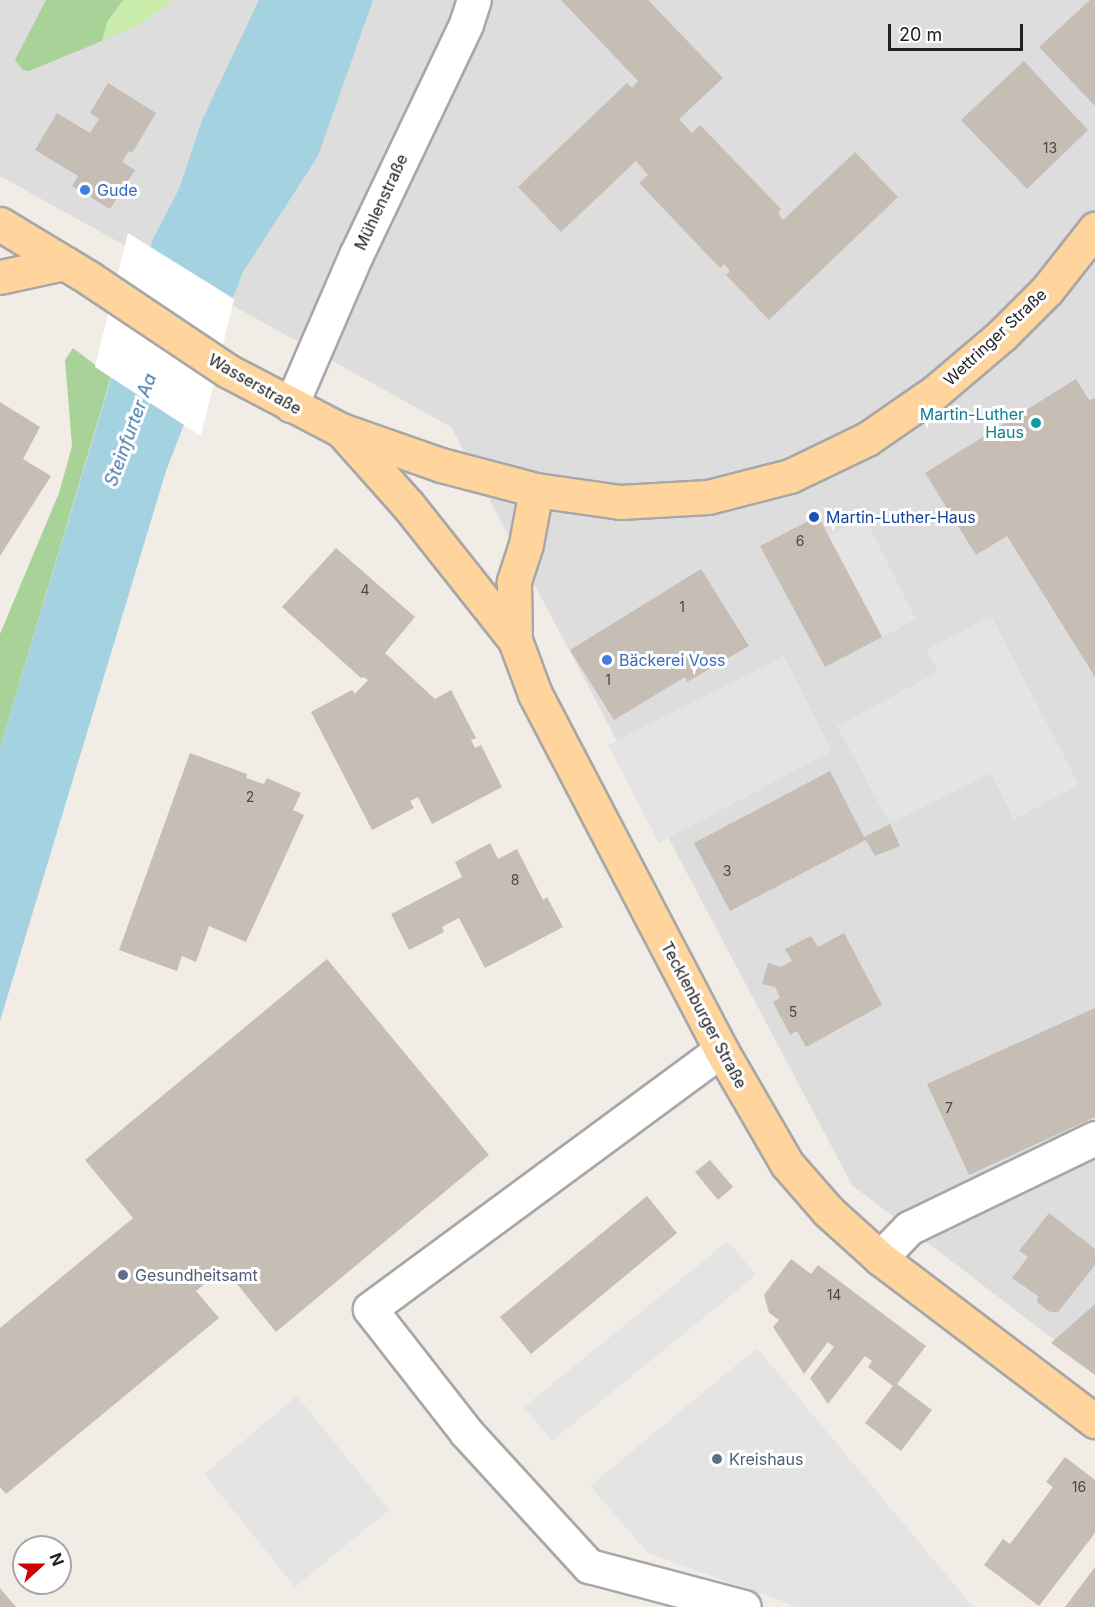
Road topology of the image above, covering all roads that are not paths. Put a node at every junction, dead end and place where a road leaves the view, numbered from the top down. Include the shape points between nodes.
1 (474, 0) edge
2 (0, 224) edge
3 (1095, 229) edge
4 (77, 271) junction
5 (0, 277) edge
6 (291, 405) junction
7 (341, 430) junction
8 (536, 490) junction
9 (515, 640) junction
10 (721, 1050) junction
11 (1095, 1138) edge
12 (880, 1258) junction
13 (1095, 1421) edge
14 (744, 1607) edge

1 - 6 street, Mühlenstraße
2 - 4 main road, Wasserstraße
3 - 8 main road, Wettringer Straße via 1047,290 935,392 867,439 790,476 708,497 620,502
4 - 5 main road
4 - 6 main road, Wasserstraße via 228,371
6 - 7 main road, Wasserstraße
7 - 8 main road, Wasserstraße via 441,465
7 - 9 main road via 408,505
8 - 9 main road, Tecklenburger Straße via 514,582
9 - 10 main road, Tecklenburger Straße via 535,694
10 - 12 main road, Tecklenburger Straße via 787,1164 828,1212
10 - 14 street via 370,1309 466,1432 590,1566
11 - 12 street via 909,1228
12 - 13 main road, Tecklenburger Straße

